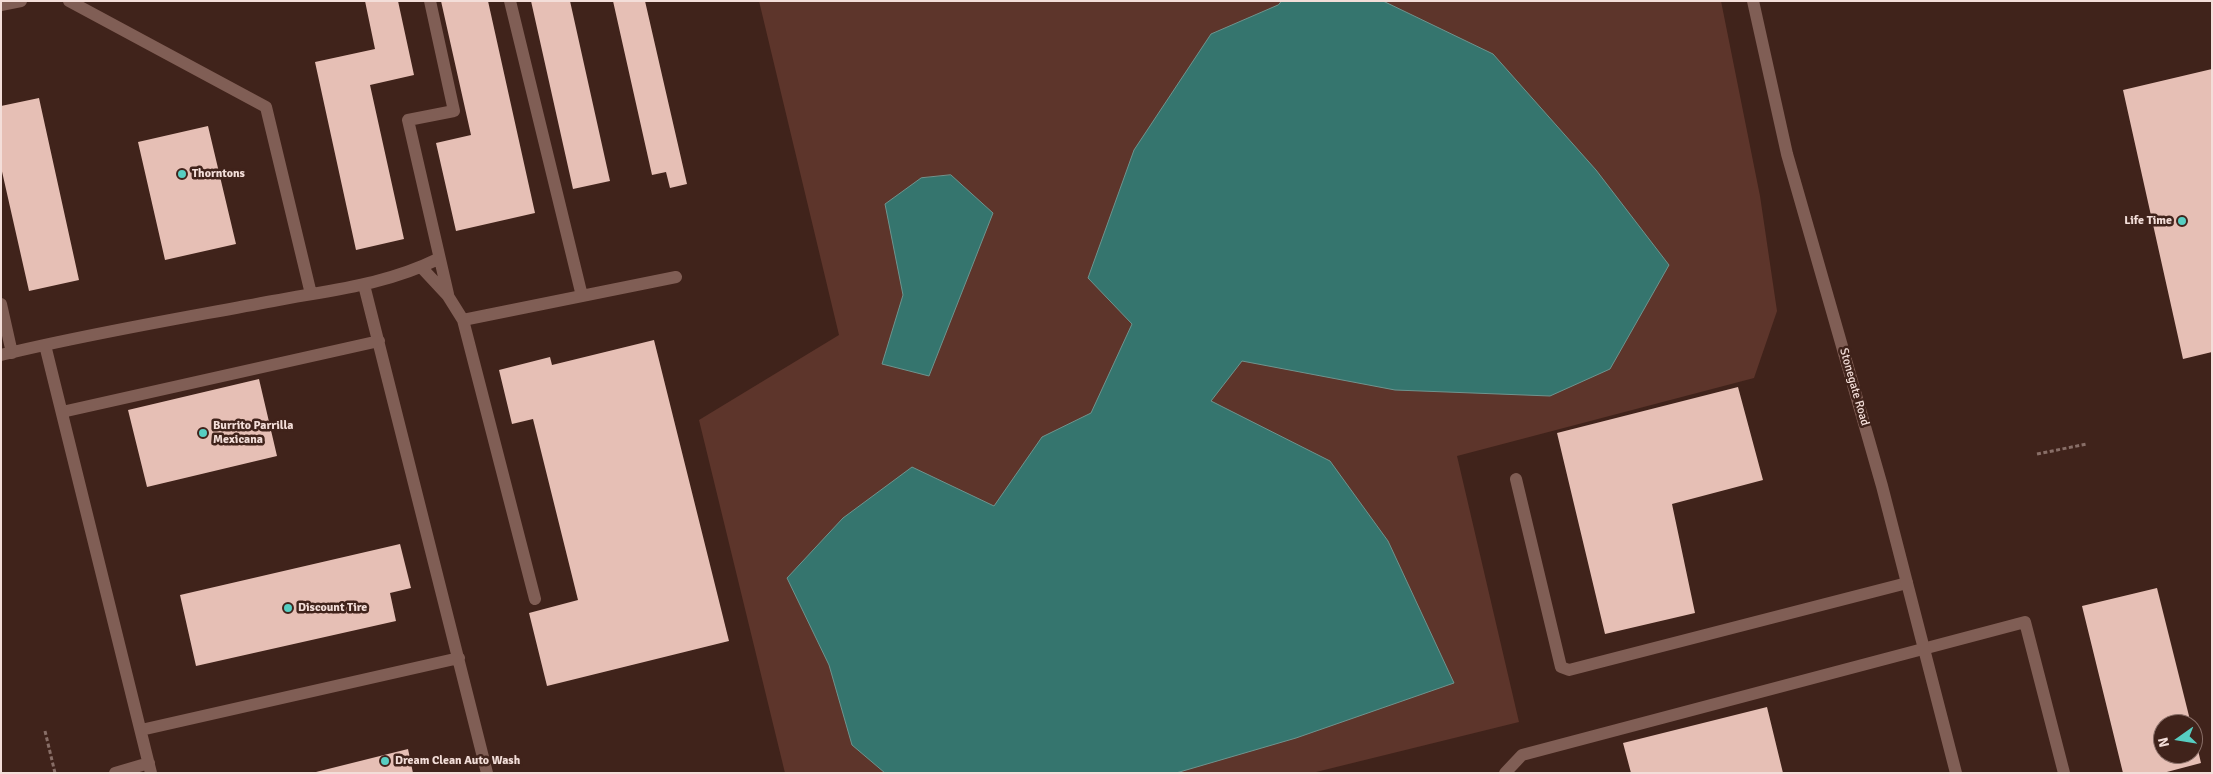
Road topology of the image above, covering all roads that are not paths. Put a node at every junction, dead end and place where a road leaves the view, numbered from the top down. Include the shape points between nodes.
1 (21, 1) edge
2 (69, 1) edge
3 (430, 1) edge
4 (510, 1) edge
5 (1753, 1) edge
6 (1, 5) edge
7 (438, 259) junction
8 (422, 267) junction
9 (676, 277) dead end
10 (364, 285) junction
11 (311, 294) junction
12 (448, 296) junction
13 (582, 296) junction
14 (1, 304) edge
15 (463, 320) junction
16 (379, 341) junction
17 (45, 345) junction
18 (7, 354) edge
19 (62, 412) junction
20 (1516, 479) dead end
21 (1907, 583) junction
22 (535, 599) dead end
23 (1923, 647) junction
24 (459, 658) junction
25 (141, 730) junction
26 (150, 768) edge
27 (489, 770) edge
28 (115, 773) edge
29 (1505, 773) edge
30 (1956, 773) edge
31 (2064, 773) edge

1 - 6 street
2 - 11 street via 266,107
3 - 7 street via 454,111 408,120
4 - 13 street
5 - 21 street, Stonegate Road via 1787,154
7 - 8 street
7 - 12 street
8 - 10 street
8 - 12 street
9 - 13 street
10 - 11 street
10 - 16 street
11 - 17 street
12 - 15 street
13 - 15 street
14 - 18 street
15 - 22 street
16 - 19 street
16 - 24 street
17 - 18 street
17 - 19 street
19 - 25 street
20 - 21 street via 1561,667 1569,670
21 - 23 street, Stonegate Road
23 - 29 street via 1522,755
23 - 30 street, Stonegate Road
23 - 31 street via 2025,622
24 - 25 street
24 - 27 street
25 - 26 street
26 - 28 street

